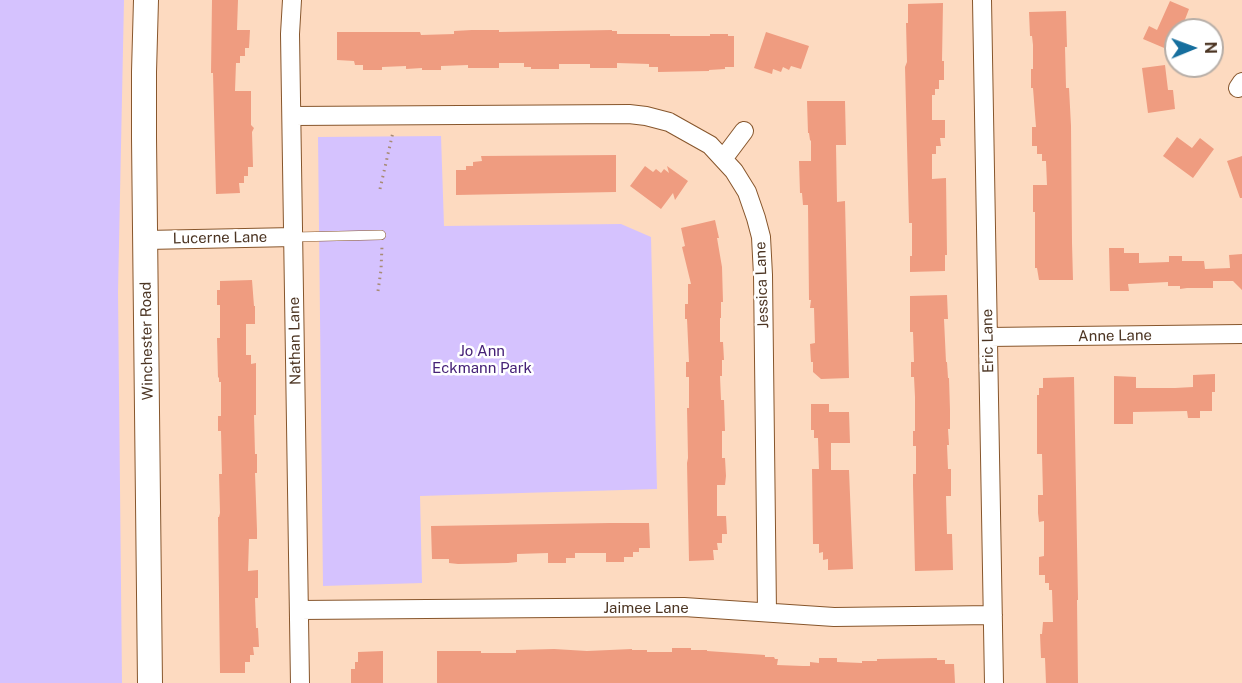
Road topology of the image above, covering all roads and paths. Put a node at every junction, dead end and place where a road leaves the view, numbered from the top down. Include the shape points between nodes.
1 (146, 0) edge
2 (292, 0) edge
3 (982, 0) edge
4 (395, 115) junction
5 (292, 116) junction
6 (744, 131) dead end
7 (723, 159) junction
8 (380, 189) dead end
9 (381, 235) joint
10 (294, 237) junction
11 (146, 240) junction
12 (378, 291) dead end
13 (1242, 334) edge
14 (988, 337) junction
15 (299, 610) junction
16 (767, 612) junction
17 (993, 615) junction
18 (150, 683) edge
19 (300, 683) edge
20 (994, 683) edge

1 - 11 main road, Winchester Road
2 - 5 street, Nathan Lane
3 - 14 street, Eric Lane
4 - 5 street, Jessica Lane
4 - 7 street, Jessica Lane via 646,116 669,122 710,145
4 - 8 path
5 - 10 street, Nathan Lane
6 - 7 street
7 - 16 street, Jessica Lane via 747,192 761,237
9 - 10 lane
9 - 12 path
10 - 11 street, Lucerne Lane
10 - 15 street, Nathan Lane
11 - 18 main road, Winchester Road
13 - 14 street, Anne Lane
14 - 17 street, Eric Lane
15 - 16 street, Jaimee Lane via 684,607
15 - 19 street, Nathan Lane
16 - 17 street, Jaimee Lane via 834,617
17 - 20 street, Eric Lane

